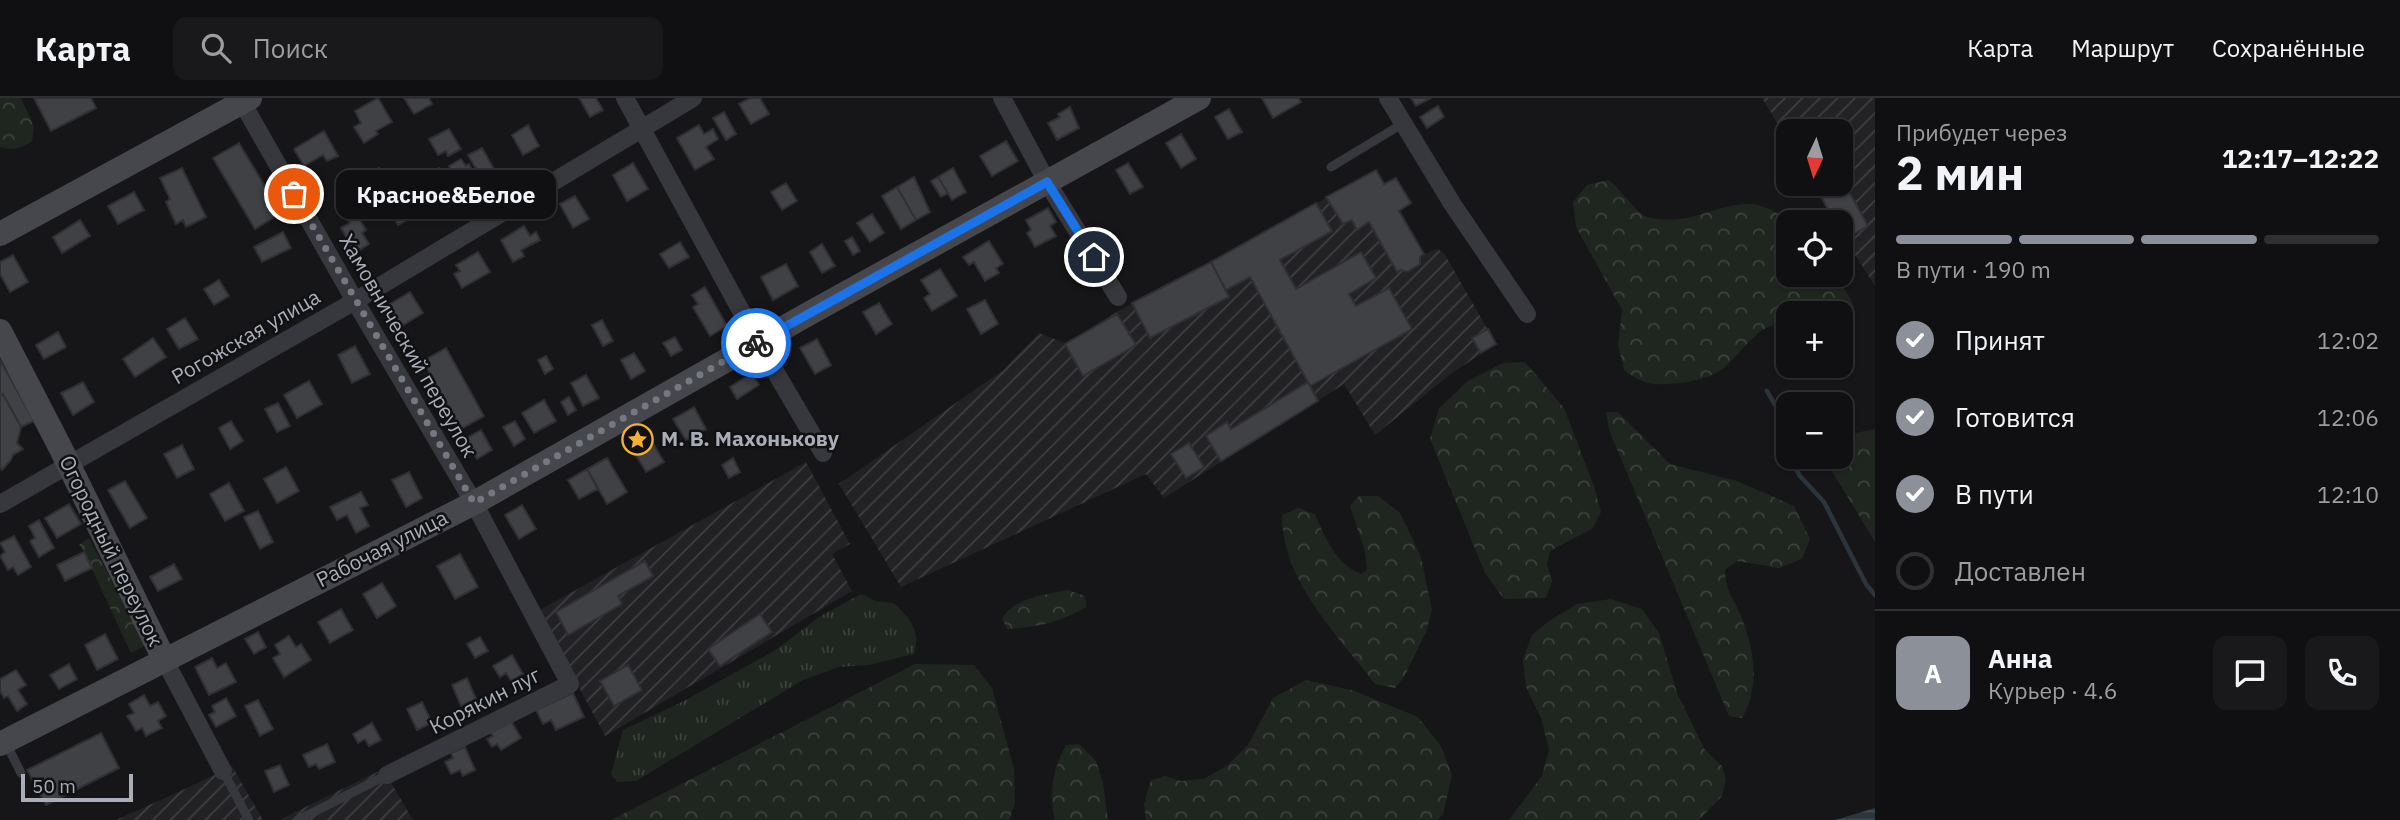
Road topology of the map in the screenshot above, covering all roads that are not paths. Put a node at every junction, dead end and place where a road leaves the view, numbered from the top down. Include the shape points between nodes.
1 (625, 98) edge
2 (693, 98) edge
3 (1002, 98) edge
4 (1199, 98) edge
5 (1388, 98) edge
6 (247, 99) edge
7 (1402, 124) junction
8 (641, 128) junction
9 (1331, 167) dead end
10 (1047, 182) junction
11 (0, 234) edge
12 (1118, 297) dead end
13 (355, 301) junction
14 (1527, 314) dead end
15 (0, 331) edge
16 (758, 342) junction
17 (822, 453) dead end
18 (69, 466) junction
19 (474, 503) junction
20 (0, 504) edge
21 (164, 659) junction
22 (2, 743) edge
23 (223, 771) joint
24 (21, 773) dead end
25 (387, 775) joint
26 (249, 820) edge
27 (298, 820) edge

1 - 8 street
2 - 8 street, Рогожская улица
3 - 10 street
4 - 10 main road, Рабочая улица
5 - 7 street
6 - 11 main road
6 - 13 street, Хамовнический переулок
7 - 9 lane
7 - 14 street
8 - 13 street, Рогожская улица
8 - 16 street
10 - 12 street
10 - 16 main road, Рабочая улица
13 - 18 street, Рогожская улица
13 - 19 street, Хамовнический переулок
15 - 18 main road, Огородный переулок
16 - 17 street
16 - 19 main road, Рабочая улица
18 - 20 street, Рогожская улица
18 - 21 main road, Огородный переулок
19 - 21 main road, Рабочая улица
19 - 25 street, Корякин луг via 570,684
21 - 22 main road, Рабочая улица
21 - 23 street, Огородный переулок
22 - 24 lane
23 - 26 lane
25 - 27 lane

